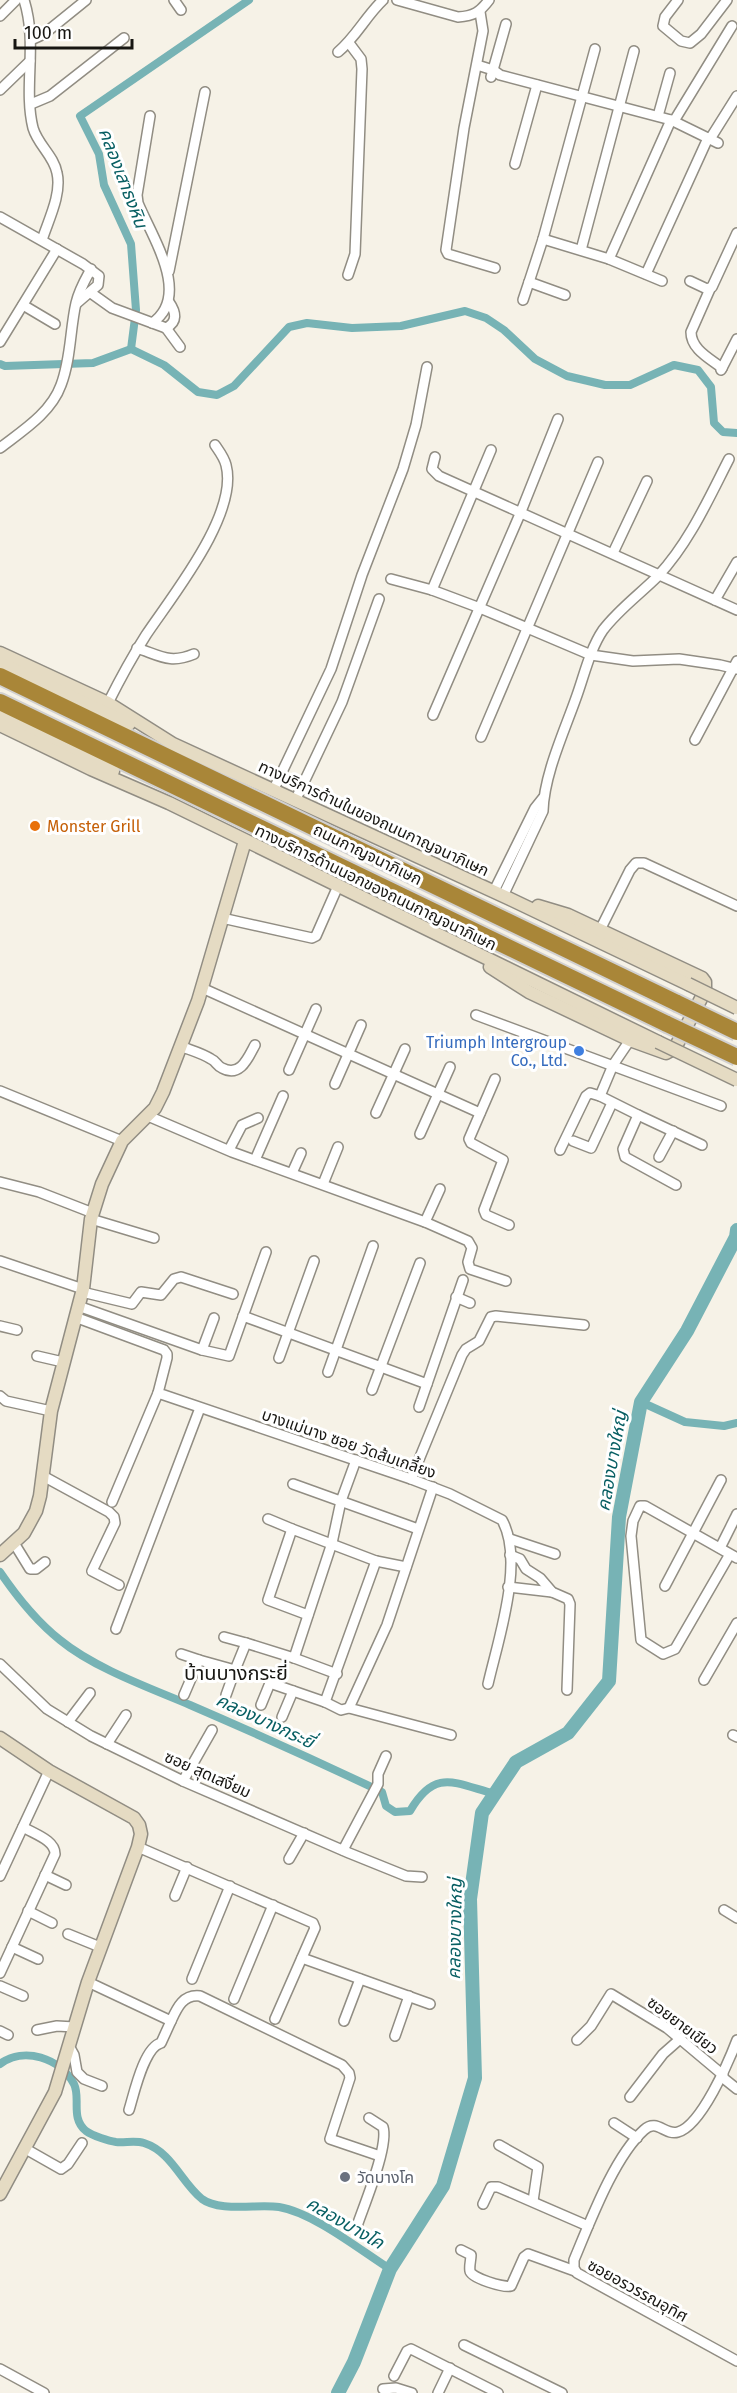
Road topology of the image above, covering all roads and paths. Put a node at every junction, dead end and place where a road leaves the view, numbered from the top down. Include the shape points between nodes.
1 (16, 0) edge
2 (24, 0) edge
3 (86, 0) edge
4 (174, 0) edge
5 (383, 0) edge
6 (397, 0) edge
7 (489, 0) edge
8 (678, 0) edge
9 (727, 0) edge
10 (181, 10) dead end
11 (480, 12) junction
12 (0, 16) edge
13 (506, 24) dead end
14 (732, 26) dead end
15 (124, 38) dead end
16 (31, 40) junction
17 (349, 43) junction
18 (595, 49) dead end
19 (634, 51) dead end
20 (338, 52) dead end
21 (30, 61) junction
22 (476, 69) junction
23 (670, 73) dead end
24 (495, 74) junction
25 (537, 85) junction
26 (0, 90) edge
27 (205, 92) dead end
28 (737, 96) edge
29 (581, 97) junction
30 (31, 104) junction
31 (620, 107) junction
32 (150, 116) dead end
33 (658, 116) junction
34 (673, 121) junction
35 (712, 140) junction
36 (515, 164) dead end
37 (0, 217) edge
38 (737, 233) edge
39 (543, 239) junction
40 (42, 240) junction
41 (57, 249) junction
42 (581, 250) junction
43 (609, 259) junction
44 (495, 268) dead end
45 (91, 269) junction
46 (169, 271) junction
47 (646, 274) junction
48 (348, 275) dead end
49 (662, 281) dead end
50 (690, 281) dead end
51 (529, 282) junction
52 (710, 289) junction
53 (91, 293) junction
54 (565, 295) dead end
55 (523, 300) dead end
56 (169, 302) junction
57 (23, 305) junction
58 (75, 305) junction
59 (147, 322) junction
60 (55, 324) dead end
61 (166, 328) junction
62 (737, 339) edge
63 (0, 342) edge
64 (180, 347) dead end
65 (428, 367) dead end
66 (558, 419) dead end
67 (215, 445) dead end
68 (0, 448) edge
69 (491, 450) dead end
70 (435, 457) dead end
71 (729, 459) dead end
72 (598, 462) dead end
73 (647, 481) dead end
74 (474, 493) junction
75 (520, 514) junction
76 (567, 533) junction
77 (613, 553) junction
78 (737, 562) edge
79 (658, 576) junction
80 (391, 579) dead end
81 (432, 590) junction
82 (379, 599) dead end
83 (715, 600) junction
84 (480, 608) junction
85 (737, 610) edge
86 (527, 629) junction
87 (137, 648) junction
88 (0, 653) edge
89 (194, 654) dead end
90 (591, 655) junction
91 (0, 663) edge
92 (735, 666) edge
93 (0, 676) edge
94 (0, 702) edge
95 (108, 703) junction
96 (0, 714) edge
97 (433, 715) dead end
98 (0, 725) edge
99 (481, 736) dead end
100 (695, 740) dead end
101 (172, 744) junction
102 (273, 791) junction
103 (295, 801) junction
104 (169, 803) junction
105 (245, 841) junction
106 (338, 886) junction
107 (503, 895) junction
108 (737, 906) edge
109 (222, 918) junction
110 (600, 930) junction
111 (465, 948) junction
112 (202, 988) junction
113 (737, 1008) edge
114 (316, 1009) dead end
115 (476, 1015) dead end
116 (361, 1025) dead end
117 (737, 1032) edge
118 (305, 1034) junction
119 (630, 1040) junction
120 (255, 1045) dead end
121 (180, 1046) junction
122 (405, 1049) dead end
123 (349, 1053) junction
124 (737, 1057) edge
125 (613, 1065) junction
126 (450, 1067) dead end
127 (289, 1070) dead end
128 (394, 1074) junction
129 (495, 1079) dead end
130 (737, 1080) edge
131 (335, 1084) dead end
132 (0, 1091) edge
133 (438, 1095) junction
134 (283, 1096) dead end
135 (600, 1096) junction
136 (612, 1103) junction
137 (721, 1106) dead end
138 (376, 1113) dead end
139 (480, 1113) junction
140 (638, 1115) junction
141 (148, 1116) junction
142 (258, 1118) dead end
143 (674, 1131) junction
144 (420, 1134) dead end
145 (122, 1141) junction
146 (573, 1141) dead end
147 (702, 1145) dead end
148 (338, 1147) dead end
149 (229, 1150) junction
150 (560, 1150) dead end
151 (301, 1153) dead end
152 (659, 1157) dead end
153 (255, 1160) junction
154 (292, 1173) junction
155 (0, 1182) edge
156 (323, 1184) junction
157 (676, 1185) dead end
158 (440, 1189) dead end
159 (92, 1216) junction
160 (425, 1222) junction
161 (509, 1225) dead end
162 (154, 1238) dead end
163 (373, 1245) dead end
164 (266, 1252) dead end
165 (0, 1261) edge
166 (314, 1261) dead end
167 (420, 1263) dead end
168 (464, 1280) dead end
169 (506, 1281) dead end
170 (83, 1291) junction
171 (233, 1294) dead end
172 (456, 1297) junction
173 (470, 1303) dead end
174 (76, 1312) junction
175 (243, 1316) junction
176 (214, 1317) dead end
177 (584, 1325) dead end
178 (0, 1326) edge
179 (16, 1330) dead end
180 (289, 1332) junction
181 (202, 1350) junction
182 (335, 1351) junction
183 (37, 1356) dead end
184 (279, 1358) dead end
185 (63, 1362) junction
186 (380, 1367) junction
187 (328, 1372) dead end
188 (427, 1384) junction
189 (372, 1390) dead end
190 (158, 1394) junction
191 (0, 1396) edge
192 (419, 1407) dead end
193 (200, 1408) junction
194 (51, 1412) junction
195 (356, 1460) junction
196 (43, 1476) junction
197 (411, 1479) junction
198 (721, 1480) dead end
199 (293, 1484) dead end
200 (433, 1487) junction
201 (341, 1501) junction
202 (112, 1502) dead end
203 (737, 1514) edge
204 (268, 1519) dead end
205 (418, 1529) junction
206 (292, 1530) junction
207 (693, 1533) junction
208 (510, 1539) junction
209 (14, 1543) junction
210 (332, 1543) junction
211 (720, 1548) junction
212 (0, 1554) edge
213 (555, 1554) dead end
214 (510, 1555) junction
215 (733, 1556) edge
216 (376, 1561) junction
217 (45, 1562) dead end
218 (406, 1567) junction
219 (119, 1586) dead end
220 (665, 1586) dead end
221 (508, 1587) junction
222 (552, 1592) junction
223 (309, 1615) junction
224 (737, 1623) edge
225 (116, 1629) dead end
226 (224, 1637) dead end
227 (246, 1643) junction
228 (181, 1654) dead end
229 (294, 1658) junction
230 (199, 1660) junction
231 (0, 1664) edge
232 (235, 1670) junction
233 (337, 1674) junction
234 (704, 1680) dead end
235 (488, 1684) dead end
236 (567, 1690) dead end
237 (293, 1691) junction
238 (90, 1693) dead end
239 (184, 1695) dead end
240 (226, 1695) dead end
241 (326, 1702) junction
242 (261, 1705) dead end
243 (349, 1708) junction
244 (126, 1715) dead end
245 (282, 1717) dead end
246 (68, 1722) junction
247 (212, 1730) dead end
248 (451, 1735) dead end
249 (0, 1738) edge
250 (107, 1744) junction
251 (386, 1756) dead end
252 (49, 1771) junction
253 (183, 1780) junction
254 (23, 1827) junction
255 (303, 1833) junction
256 (138, 1847) junction
257 (343, 1850) junction
258 (289, 1859) dead end
259 (187, 1867) junction
260 (45, 1875) junction
261 (0, 1876) edge
262 (422, 1877) dead end
263 (66, 1885) dead end
264 (230, 1886) junction
265 (175, 1896) dead end
266 (273, 1905) junction
267 (724, 1910) dead end
268 (28, 1911) junction
269 (737, 1918) edge
270 (52, 1923) dead end
271 (68, 1934) dead end
272 (12, 1947) junction
273 (100, 1947) junction
274 (38, 1959) dead end
275 (302, 1959) junction
276 (0, 1973) edge
277 (192, 1979) dead end
278 (360, 1979) junction
279 (88, 1982) junction
280 (0, 1986) edge
281 (23, 1996) dead end
282 (409, 1996) junction
283 (234, 1999) dead end
284 (430, 2004) dead end
285 (275, 2019) dead end
286 (171, 2021) junction
287 (344, 2021) dead end
288 (74, 2027) junction
289 (37, 2030) dead end
290 (395, 2036) dead end
291 (680, 2039) junction
292 (577, 2040) dead end
293 (737, 2040) edge
294 (68, 2050) junction
295 (723, 2076) junction
296 (102, 2086) dead end
297 (737, 2089) edge
298 (630, 2097) dead end
299 (129, 2110) dead end
300 (369, 2118) dead end
301 (614, 2123) dead end
302 (637, 2138) junction
303 (82, 2143) dead end
304 (499, 2145) dead end
305 (24, 2148) junction
306 (380, 2156) junction
307 (0, 2194) edge
308 (533, 2201) junction
309 (483, 2204) dead end
310 (357, 2226) dead end
311 (588, 2226) junction
312 (461, 2250) dead end
313 (575, 2271) junction
314 (464, 2345) dead end
315 (737, 2361) edge
316 (450, 2368) junction
317 (0, 2369) edge
318 (394, 2376) dead end
319 (383, 2389) dead end
320 (493, 2392) edge
321 (44, 2393) edge
322 (412, 2393) edge
323 (438, 2393) edge
324 (562, 2393) edge

1 - 12 street
2 - 16 street
3 - 16 street
4 - 10 street
5 - 17 street
6 - 11 street via 452,16
7 - 11 street
8 - 9 street via 663,26 681,41 690,43
11 - 22 street via 483,31
13 - 24 street
14 - 34 street
15 - 30 street via 50,96
16 - 21 street
17 - 20 street
17 - 48 street via 361,59 362,69 355,254
18 - 29 street
19 - 31 street
21 - 26 street
21 - 30 street
22 - 24 street
22 - 44 street via 446,250 448,254
23 - 33 street
24 - 25 street
25 - 29 street
25 - 36 street
27 - 46 street
28 - 35 street
29 - 31 street
29 - 39 street
30 - 40 street via 36,136 57,173 54,204
31 - 33 street
31 - 42 street
32 - 46 street via 136,195
33 - 34 street
34 - 35 street
34 - 43 street
35 - 47 street
37 - 40 street
38 - 52 street
39 - 42 street
39 - 51 street
40 - 41 street
41 - 45 street
41 - 57 street
42 - 43 street
43 - 47 street
45 - 53 street via 100,281
45 - 58 street
46 - 56 street
47 - 49 street
50 - 52 street
51 - 54 street
51 - 55 street
52 - 62 street via 691,339 721,369
53 - 58 street
53 - 59 street via 112,308
56 - 59 street via 165,312
56 - 61 street via 175,315
57 - 60 street
57 - 63 street
58 - 68 street via 61,386 31,425
59 - 61 street
61 - 64 street
65 - 102 street via 403,469 362,574 331,669
66 - 75 street
67 - 87 street via 227,472 219,514 195,563
69 - 74 street
70 - 74 street via 434,473
71 - 79 street via 701,512
72 - 76 street
73 - 77 street
74 - 75 street
74 - 81 street
75 - 76 street
75 - 84 street
76 - 77 street
76 - 86 street
77 - 79 street
78 - 83 street
79 - 83 street
79 - 90 street via 618,613 602,632
80 - 81 street
81 - 84 street
82 - 103 street via 347,689
83 - 85 street
84 - 86 street
84 - 97 street
86 - 90 street
86 - 99 street
87 - 89 street via 171,660
87 - 95 street
88 - 95 main road, ทางบริการด้านในของถนนกาญจนาภิเษก
90 - 92 street
90 - 107 street via 543,798 535,808
91 - 101 main road
92 - 100 street
93 - 117 highway, ถนนกาญจนาภิเษก, bridge
94 - 124 highway, ถนนกาญจนาภิเษก, bridge
95 - 101 main road, ทางบริการด้านในของถนนกาญจนาภิเษก
96 - 104 main road via 83,754
98 - 104 main road, ทางบริการด้านนอกของถนนกาญจนาภิเษก
101 - 102 main road, ทางบริการด้านในของถนนกาญจนาภิเษก
102 - 103 main road, ทางบริการด้านในของถนนกาญจนาภิเษก
103 - 107 main road, ทางบริการด้านในของถนนกาญจนาภิเษก
104 - 105 main road, ทางบริการด้านนอกของถนนกาญจนาภิเษก
105 - 106 main road, ทางบริการด้านนอกของถนนกาญจนาภิเษก
105 - 109 main road
106 - 109 street via 312,939
106 - 111 main road, ทางบริการด้านนอกของถนนกาญจนาภิเษก
107 - 110 main road via 558,911
107 - 113 main road, ทางบริการด้านในของถนนกาญจนาภิเษก, bridge
108 - 110 street via 644,863 636,863
109 - 112 main road
110 - 119 main road via 705,982 705,992 675,1048 662,1052
111 - 119 main road via 529,992
111 - 130 main road, ทางบริการด้านนอกของถนนกาญจนาภิเษก, bridge
112 - 118 street
112 - 121 main road
114 - 118 street
115 - 125 street
116 - 123 street
118 - 123 street
118 - 127 street
119 - 125 street
120 - 121 street via 244,1065 230,1071
121 - 141 main road via 161,1097
122 - 128 street
123 - 128 street
123 - 131 street
125 - 135 street
125 - 137 street
126 - 133 street
128 - 133 street
128 - 138 street
129 - 139 street
132 - 145 street
133 - 139 street
133 - 144 street
134 - 153 street
135 - 136 street
135 - 150 street via 586,1096
136 - 140 street
136 - 146 street via 591,1148
139 - 161 street via 468,1139 504,1163 484,1213
140 - 143 street
140 - 157 street via 622,1153
141 - 145 main road
141 - 149 street
142 - 149 street via 242,1125
143 - 147 street
143 - 152 street
145 - 159 main road via 108,1167
148 - 156 street
149 - 153 street
151 - 154 street
153 - 154 street
154 - 156 street
155 - 159 street via 39,1192
156 - 160 street
158 - 160 street
159 - 162 street
159 - 170 main road
160 - 169 street via 472,1244 470,1269
163 - 182 street
164 - 175 street
165 - 170 street
166 - 180 street
167 - 186 street
168 - 172 street
170 - 171 street via 132,1304 141,1293 161,1295 174,1279 181,1277
170 - 174 main road
172 - 173 street
172 - 188 street
174 - 181 street
174 - 185 main road
174 - 190 street via 164,1350 167,1358
175 - 180 street
175 - 181 street via 229,1356
176 - 181 street
177 - 197 street via 496,1316 488,1321 479,1341 462,1355
178 - 179 street
180 - 182 street
180 - 184 street
182 - 186 street
182 - 187 street
183 - 185 street
185 - 194 main road
186 - 188 street
186 - 189 street
188 - 192 street
190 - 193 street, บางแม่นาง ซอย วัดส้มเกลี้ยง
190 - 202 street
191 - 194 street
193 - 195 street, บางแม่นาง ซอย วัดส้มเกลี้ยง
193 - 225 street
194 - 196 main road
195 - 197 street, บางแม่นาง ซอย วัดส้มเกลี้ยง
195 - 201 street
196 - 209 main road via 30,1525
196 - 219 street via 114,1517 115,1523 92,1571
197 - 200 street, บางแม่นาง ซอย วัดส้มเกลี้ยง
198 - 207 street
199 - 201 street
200 - 205 street
200 - 208 street, บางแม่นาง ซอย วัดส้มเกลี้ยง via 497,1516
201 - 205 street
201 - 210 street
203 - 211 street
204 - 206 street
205 - 218 street
206 - 210 street
206 - 223 street via 268,1600
207 - 211 street
207 - 215 street via 645,1506 636,1510 631,1536 641,1640 648,1646 663,1654 675,1649
207 - 220 street
208 - 213 street
208 - 214 street
209 - 212 main road
209 - 217 street via 30,1569
210 - 216 street
210 - 223 street
211 - 215 street
214 - 221 street
214 - 222 street via 520,1559
216 - 218 street
216 - 233 street
218 - 243 street via 387,1625
221 - 222 street
221 - 235 street
222 - 236 street via 570,1604
223 - 229 street
224 - 234 street
226 - 227 street
227 - 229 street
227 - 232 street
228 - 230 street
229 - 233 street
230 - 232 street
230 - 239 street
231 - 246 street, ซอย สุดเสงี่ยม via 47,1709
232 - 240 street
233 - 241 street
237 - 241 street
237 - 242 street via 270,1683
237 - 245 street
238 - 246 street
241 - 243 street via 341,1710
243 - 248 street
244 - 250 street
246 - 250 street, ซอย สุดเสงี่ยม
247 - 253 street
249 - 252 main road
250 - 253 street, ซอย สุดเสงี่ยม
251 - 257 street via 378,1784
252 - 254 street
252 - 256 main road via 134,1818 141,1834
253 - 255 street, ซอย สุดเสงี่ยม
254 - 260 street via 54,1846 55,1854
254 - 261 street
255 - 257 street, ซอย สุดเสงี่ยม
255 - 258 street
256 - 259 street
256 - 273 main road
257 - 262 street, ซอย สุดเสงี่ยม via 406,1876
259 - 264 street
259 - 265 street
260 - 263 street
260 - 268 street
264 - 266 street
264 - 277 street
266 - 275 street via 314,1923
266 - 283 street
267 - 269 street
268 - 270 street
268 - 272 street
271 - 273 street
272 - 274 street
272 - 276 street
273 - 279 main road
275 - 278 street
275 - 285 street
278 - 282 street
278 - 287 street
279 - 286 street
279 - 288 main road
280 - 281 street
282 - 284 street
282 - 290 street
286 - 299 street via 161,2043 154,2046 145,2060
286 - 306 street via 183,2001 200,1996 342,2066 350,2078 330,2139
288 - 289 street
288 - 294 main road
291 - 292 street, ซอยยายเขียว via 611,1994
291 - 295 street, ซอยยายเขียว
291 - 298 street via 663,2054
293 - 295 street
294 - 296 street via 74,2055 77,2072
294 - 305 main road via 55,2092
295 - 297 street, ซอยยายเขียว
295 - 302 street via 682,2130 673,2133 651,2125
300 - 306 street via 385,2130
301 - 302 street
302 - 311 street, ซอยอรวรรณอุทิศ
303 - 305 street via 69,2164 61,2169
304 - 308 street via 538,2167
305 - 307 main road
306 - 310 street
308 - 309 street via 493,2187
308 - 311 street
311 - 313 street, ซอยอรวรรณอุทิศ via 574,2260
312 - 313 street via 471,2255 473,2276 508,2288 528,2254
313 - 315 street, ซอยอรวรรณอุทิศ
314 - 324 street
316 - 318 street via 411,2349
316 - 320 street
316 - 323 street
317 - 321 street
319 - 322 street

